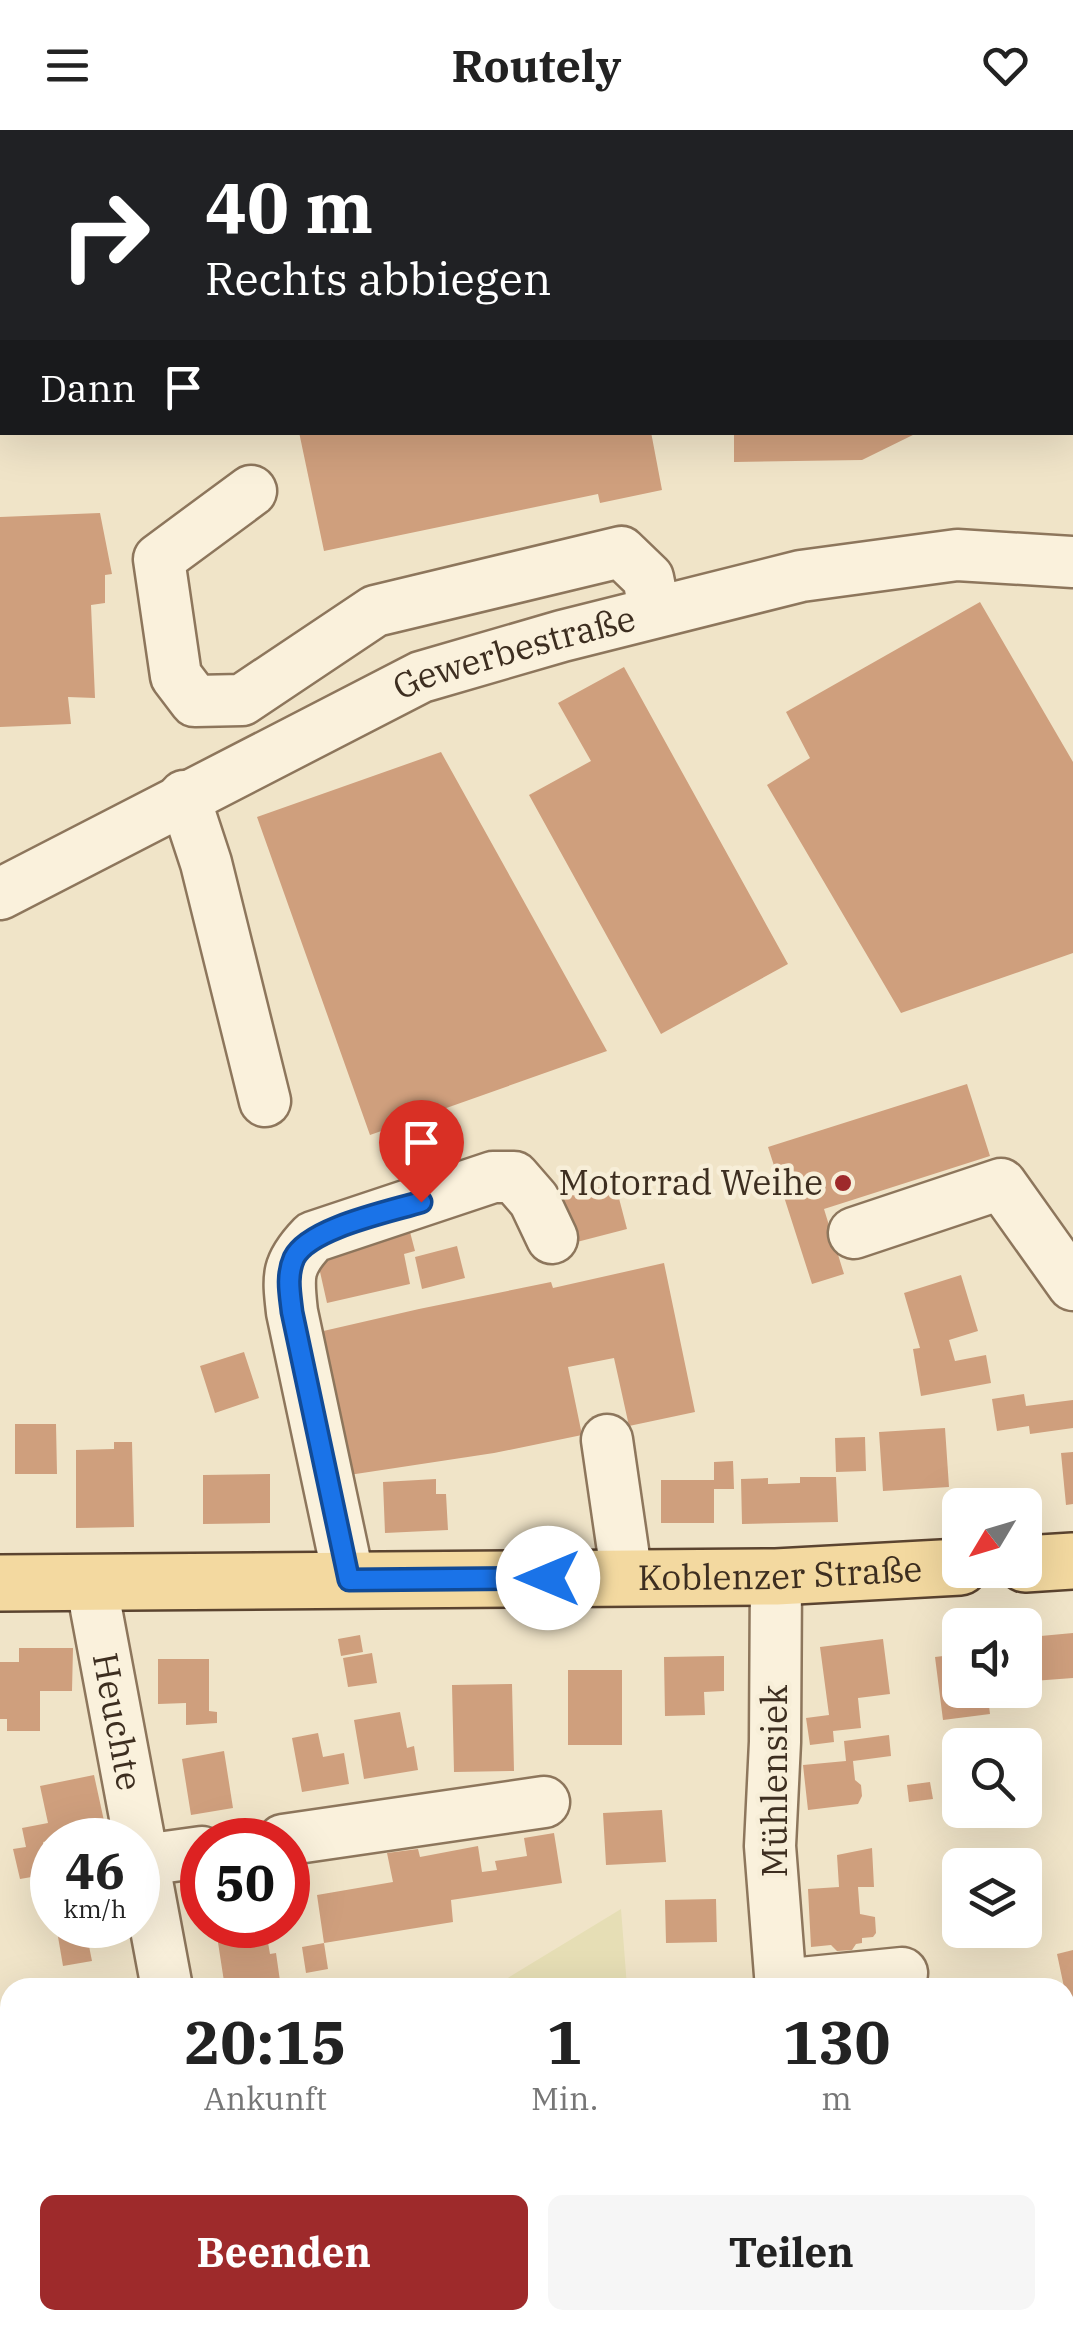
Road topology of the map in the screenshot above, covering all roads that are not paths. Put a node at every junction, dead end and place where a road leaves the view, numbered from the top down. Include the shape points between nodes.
1 (251, 490) dead end
2 (1073, 562) edge
3 (656, 612) junction
4 (184, 796) junction
5 (0, 894) edge
6 (266, 1102) dead end
7 (854, 1233) dead end
8 (552, 1238) dead end
9 (1073, 1285) edge
10 (607, 1440) dead end
11 (1073, 1561) edge
12 (1042, 1563) edge
13 (942, 1568) edge
14 (776, 1577) junction
15 (627, 1578) junction
16 (349, 1580) junction
17 (91, 1582) junction
18 (0, 1583) edge
19 (544, 1802) dead end
20 (136, 1818) edge
21 (310, 1836) edge
22 (160, 1948) edge
23 (902, 1973) dead end
24 (165, 1978) edge
25 (780, 1978) edge
26 (855, 1978) edge

1 - 3 street via 160,559 176,676 195,700 242,700 374,611 621,552 648,578
2 - 3 street, Gewerbestraße via 957,556 801,576
3 - 4 street, Gewerbestraße via 422,676
4 - 5 street, Gewerbestraße
4 - 6 street
7 - 9 street via 1001,1184
8 - 16 street via 534,1200 514,1178 492,1178 313,1237 295,1256 288,1278 292,1312
10 - 15 street
11 - 12 main road
13 - 14 main road, Koblenzer Straße
14 - 15 main road, Koblenzer Straße
14 - 25 street, Mühlensiek via 770,1846
15 - 16 main road, Koblenzer Straße
16 - 17 main road, Koblenzer Straße
17 - 18 main road, Koblenzer Straße
17 - 20 street, Heuchte
19 - 21 street
22 - 24 street, Heuchte
23 - 26 street, Mühlensiek

